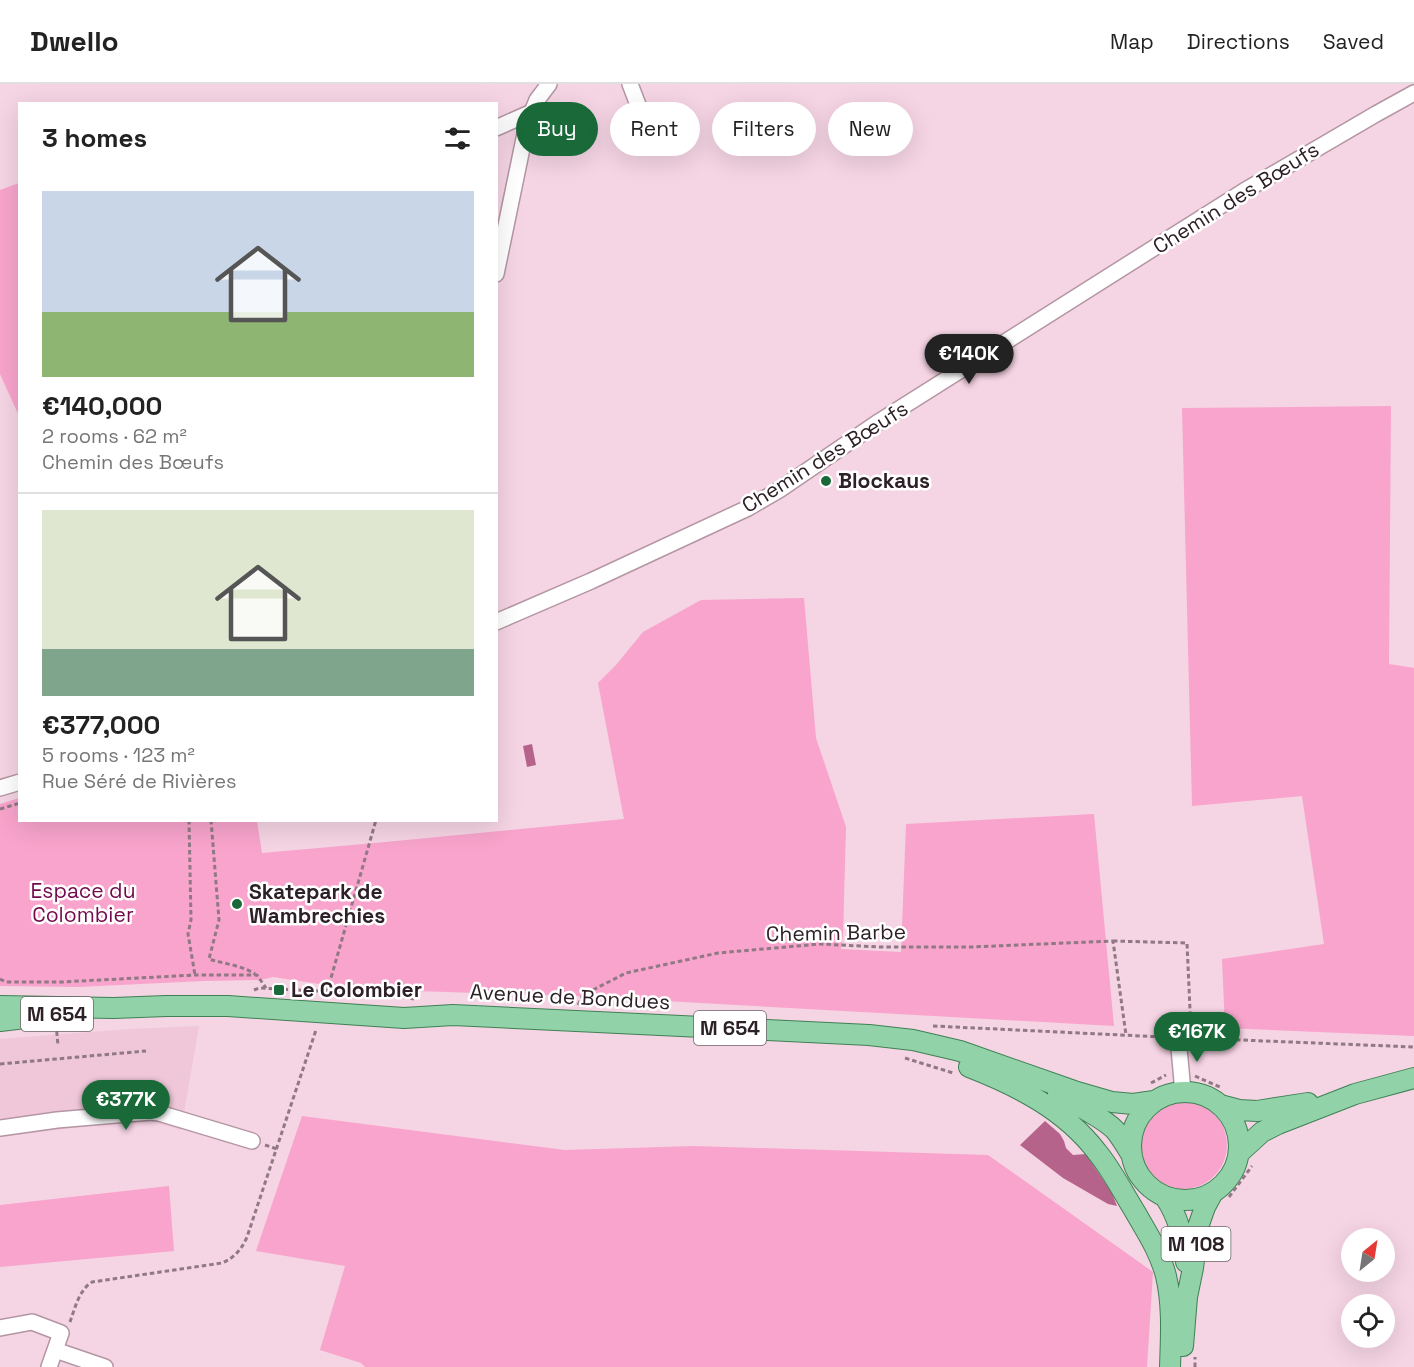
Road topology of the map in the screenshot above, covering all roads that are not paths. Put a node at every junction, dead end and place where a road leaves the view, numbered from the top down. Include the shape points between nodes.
1 (549, 84) edge
2 (630, 84) edge
3 (1414, 93) edge
4 (536, 102) edge
5 (637, 102) edge
6 (516, 119) edge
7 (498, 127) edge
8 (520, 156) edge
9 (498, 264) edge
10 (498, 621) edge
11 (18, 784) edge
12 (0, 788) edge
13 (0, 1006) edge
14 (228, 1006) junction
15 (114, 1008) junction
16 (453, 1015) junction
17 (0, 1021) edge
18 (885, 1036) junction
19 (1185, 1038) road end
20 (1003, 1066) junction
21 (1414, 1078) edge
22 (1183, 1092) junction
23 (1355, 1094) junction
24 (1154, 1101) junction
25 (1220, 1105) junction
26 (0, 1128) edge
27 (252, 1141) dead end
28 (1131, 1154) junction
29 (1239, 1154) junction
30 (1212, 1194) junction
31 (1165, 1197) junction
32 (1187, 1298) junction
33 (0, 1328) edge
34 (55, 1350) junction
35 (49, 1367) edge
36 (105, 1367) edge
37 (1170, 1367) edge
38 (1181, 1367) edge

1 - 4 street
2 - 5 street
3 - 10 street, Chemin des Bœufs via 1244,191 764,499
6 - 7 street
8 - 9 street
11 - 12 street
13 - 15 main road, Avenue de Bondues / M 654
14 - 15 main road, Avenue de Bondues / M 654
14 - 16 main road, Avenue de Bondues / M 654 via 404,1018
14 - 16 main road, Avenue de Bondues / M 654 via 307,995
15 - 17 main road, Avenue de Bondues / M 654
16 - 18 main road, Avenue de Bondues / M 654
18 - 20 main road, Avenue de Bondues / M 654 via 930,1043
18 - 37 main road via 1023,1091 1061,1116 1096,1150 1163,1265 1171,1311
19 - 22 street
20 - 24 main road, Avenue de Bondues / M 654 via 1112,1102
20 - 28 main road, Avenue de Bondues / M 654 via 1103,1121 1115,1130
21 - 23 main road
22 - 24 main road
22 - 25 main road via 1207,1096
23 - 25 main road via 1257,1111
23 - 29 main road via 1262,1132
24 - 28 main road via 1136,1121
25 - 29 main road via 1236,1127
26 - 27 street via 151,1112
28 - 31 main road via 1145,1184
29 - 30 main road via 1230,1177
30 - 31 main road via 1189,1201
30 - 32 main road, M 108 via 1198,1227
31 - 32 main road, M 108 via 1183,1238
32 - 38 main road, M 108
33 - 34 street via 32,1322 61,1333
34 - 35 street
34 - 36 street

